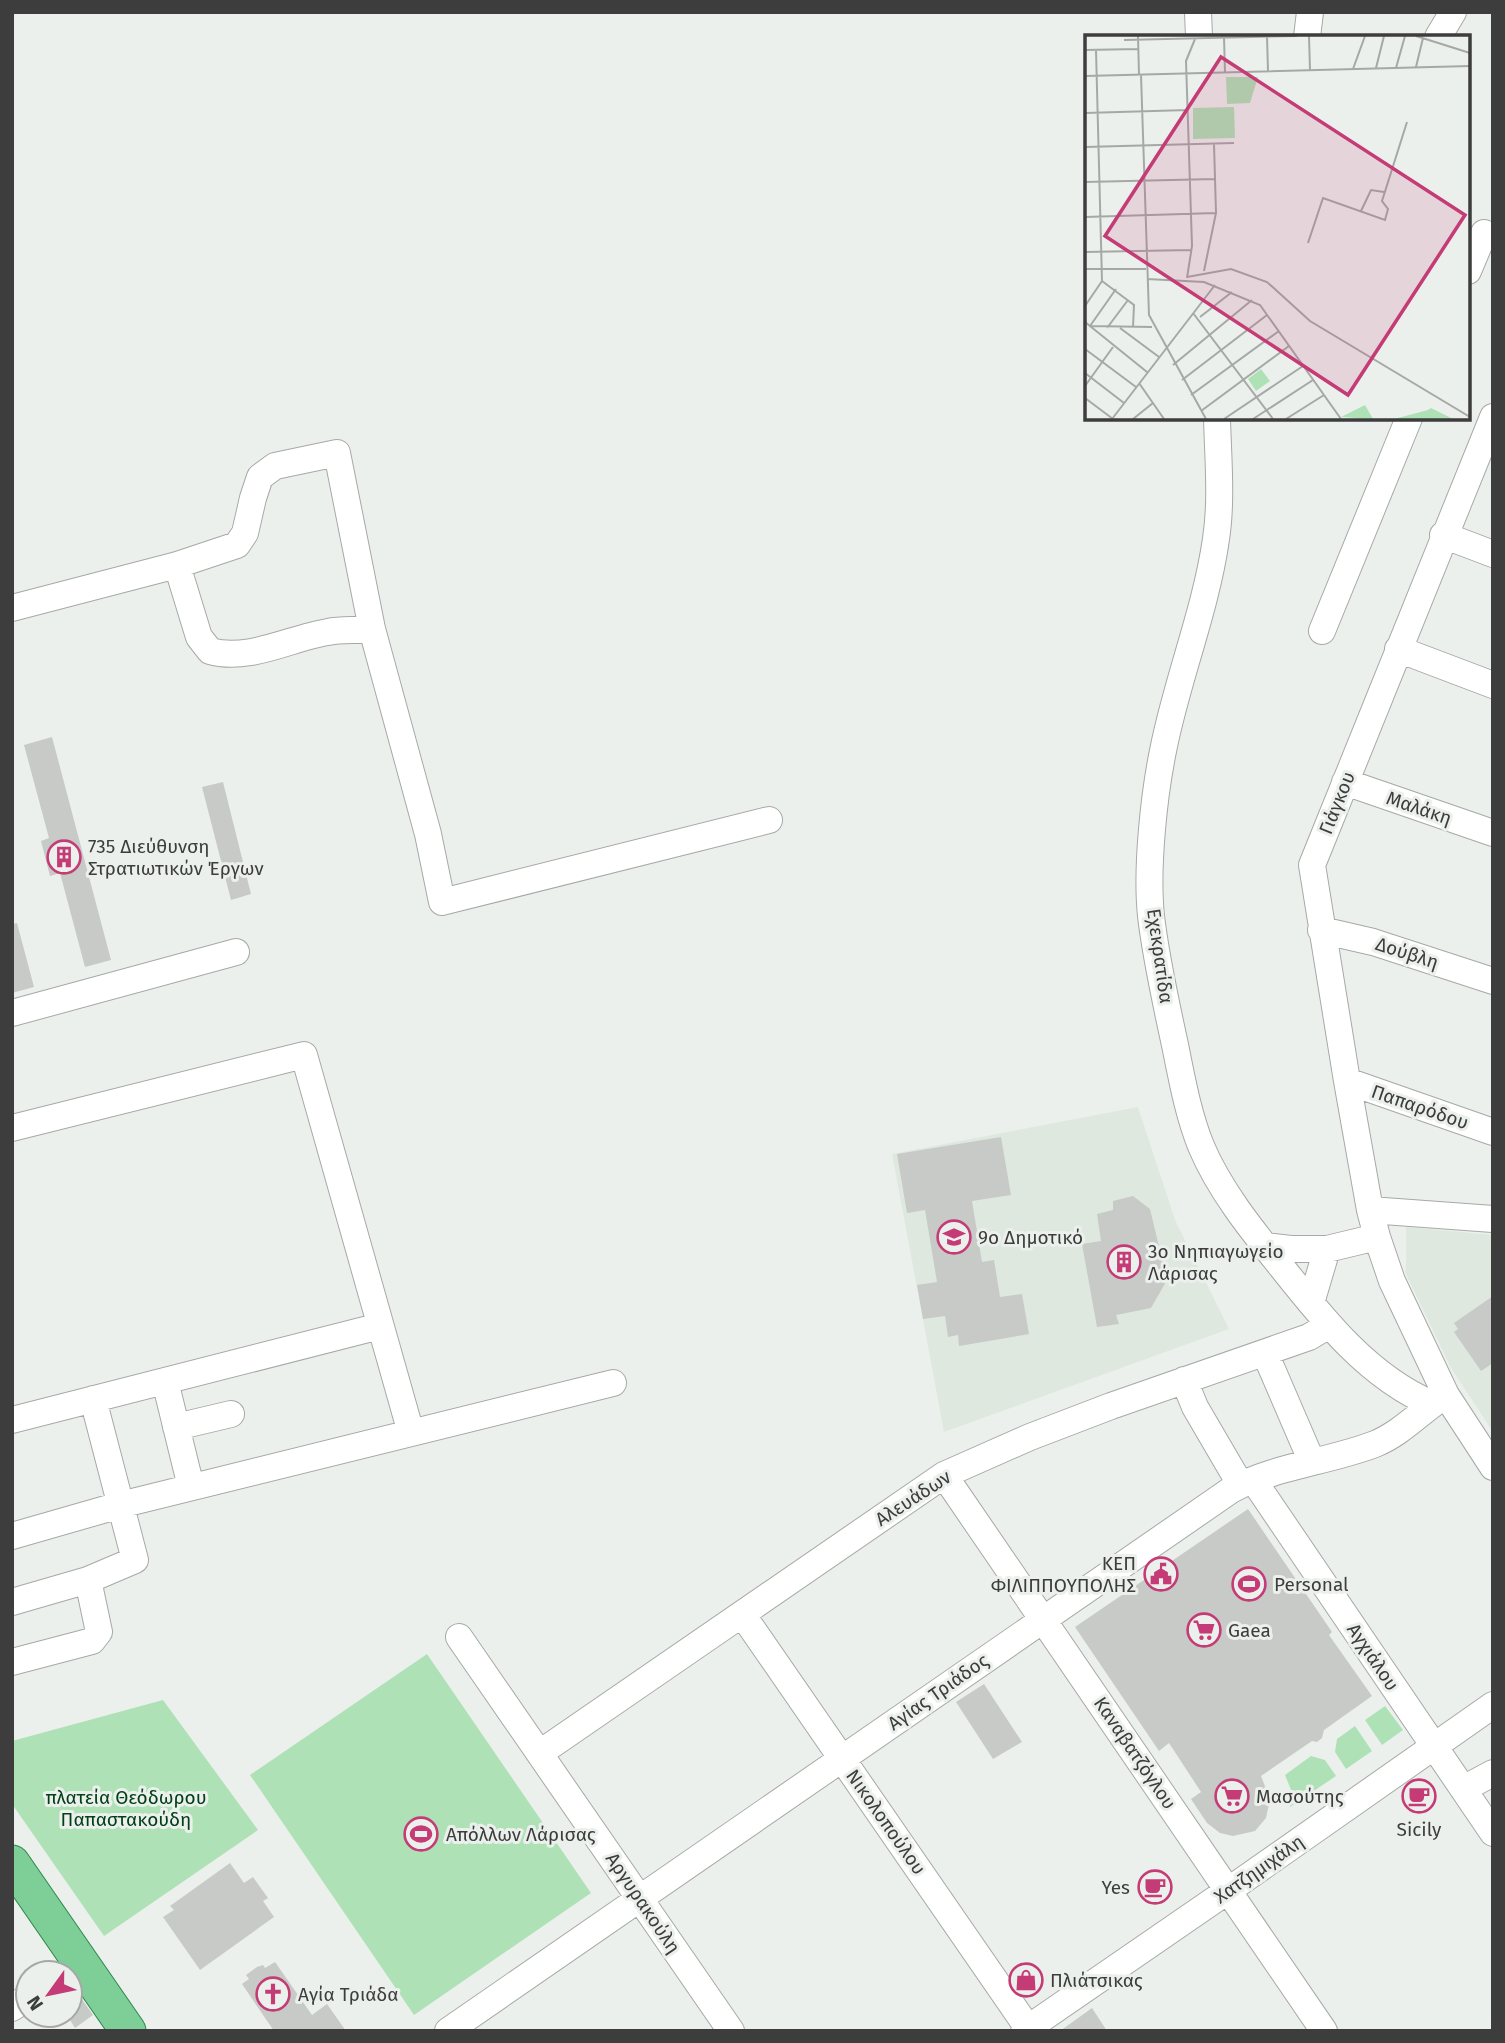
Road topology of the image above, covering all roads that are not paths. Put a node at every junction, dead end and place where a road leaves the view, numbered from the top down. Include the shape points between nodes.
1 (1198, 12) edge
2 (1310, 12) edge
3 (1453, 12) edge
4 (1199, 35) edge
5 (1307, 35) edge
6 (1439, 35) edge
7 (1490, 227) edge
8 (1470, 267) edge
9 (1493, 417) edge
10 (1217, 420) edge
11 (1408, 420) edge
12 (1443, 535) junction
13 (1493, 554) edge
14 (177, 565) junction
15 (12, 608) edge
16 (372, 629) junction
17 (1322, 631) dead end
18 (1398, 649) junction
19 (1493, 685) edge
20 (1345, 782) junction
21 (769, 820) dead end
22 (1493, 833) edge
23 (1321, 930) junction
24 (236, 952) dead end
25 (1493, 981) edge
26 (12, 1013) edge
27 (1346, 1082) junction
28 (12, 1128) edge
29 (1493, 1132) edge
30 (1370, 1210) junction
31 (1493, 1219) edge
32 (1377, 1237) junction
33 (1265, 1245) junction
34 (1327, 1249) junction
35 (1311, 1303) junction
36 (1329, 1325) junction
37 (380, 1326) junction
38 (1265, 1353) junction
39 (1184, 1380) junction
40 (165, 1381) junction
41 (613, 1382) dead end
42 (93, 1399) junction
43 (1439, 1400) junction
44 (231, 1414) dead end
45 (12, 1420) edge
46 (176, 1427) junction
47 (411, 1433) junction
48 (1312, 1462) junction
49 (1493, 1467) edge
50 (944, 1475) junction
51 (1247, 1483) junction
52 (191, 1487) junction
53 (120, 1505) junction
54 (12, 1536) edge
55 (88, 1580) junction
56 (12, 1602) edge
57 (742, 1614) junction
58 (1043, 1619) junction
59 (459, 1637) dead end
60 (12, 1662) edge
61 (1493, 1705) edge
62 (1434, 1747) junction
63 (540, 1753) junction
64 (842, 1758) junction
65 (1493, 1773) edge
66 (1463, 1789) junction
67 (1493, 1833) edge
68 (12, 1863) edge
69 (1229, 1890) junction
70 (640, 1898) junction
71 (66, 1959) edge
72 (84, 1982) edge
73 (1027, 2030) edge
74 (128, 2031) edge
75 (448, 2031) edge
76 (731, 2031) edge
77 (1324, 2031) edge

1 - 4 street
2 - 5 street
3 - 6 street
7 - 8 street
9 - 12 street, Γιάγκου
10 - 33 street, Εχεκρατίδα via 1216,537 1163,749 1151,844 1151,914 1177,1056 1201,1146 1220,1182
11 - 17 street
12 - 13 street
12 - 18 street, Γιάγκου
14 - 15 street
14 - 16 street via 199,637 210,651 234,656 330,631
14 - 16 street via 237,545 245,533 260,477 275,466 337,453
16 - 21 street via 442,902
18 - 19 street
18 - 20 street, Γιάγκου
20 - 22 street, Μαλάκη
20 - 23 street, Γιάγκου via 1312,864
23 - 25 street, Δούβλη
23 - 27 street, Γιάγκου
24 - 26 street
27 - 29 street, Παπαρόδου
27 - 30 street, Γιάγκου
28 - 37 street via 304,1055
30 - 31 street
30 - 32 street, Γιάγκου
32 - 34 street
32 - 43 street, Γιάγκου
33 - 34 street
33 - 35 street, Εχεκρατίδα
34 - 35 street
35 - 36 street, Εχεκρατίδα
36 - 38 street, Αλευάδων
36 - 43 street, Εχεκρατίδα via 1418,1398
37 - 40 street
37 - 47 street
38 - 39 street, Αλευάδων
38 - 48 street
39 - 50 street, Αλευάδων via 1030,1437
39 - 51 street, Αγχιάλου via 1195,1407
40 - 42 street
40 - 46 street
41 - 47 street
42 - 45 street
42 - 53 street
43 - 48 street, Αγίας Τριάδος via 1376,1444
43 - 49 street, Γιάγκου
44 - 46 street
46 - 52 street
47 - 52 street
48 - 51 street, Αγίας Τριάδος
50 - 57 street, Αλευάδων
50 - 58 street, Καναβατζόγλου
51 - 58 street, Αγίας Τριάδος
51 - 62 street, Αγχιάλου
52 - 53 street
53 - 54 street
53 - 55 street via 135,1560
55 - 56 street
55 - 60 street via 99,1632 92,1641
57 - 63 street, Αλευάδων
57 - 64 street, Νικολοπούλου
58 - 64 street, Αγίας Τριάδος
58 - 69 street, Καναβατζόγλου
59 - 63 street, Αργυρακούλη
61 - 62 street, Χατζημιχάλη
62 - 66 street, Αγχιάλου
62 - 69 street, Χατζημιχάλη
63 - 70 street, Αργυρακούλη
64 - 70 street, Αγίας Τριάδος
64 - 73 street, Νικολοπούλου
65 - 66 street
66 - 67 street, Αγχιάλου
68 - 71 main road
69 - 73 street, Χατζημιχάλη
69 - 77 street, Καναβατζόγλου
70 - 75 street, Αγίας Τριάδος
70 - 76 street, Αργυρακούλη
72 - 74 main road

